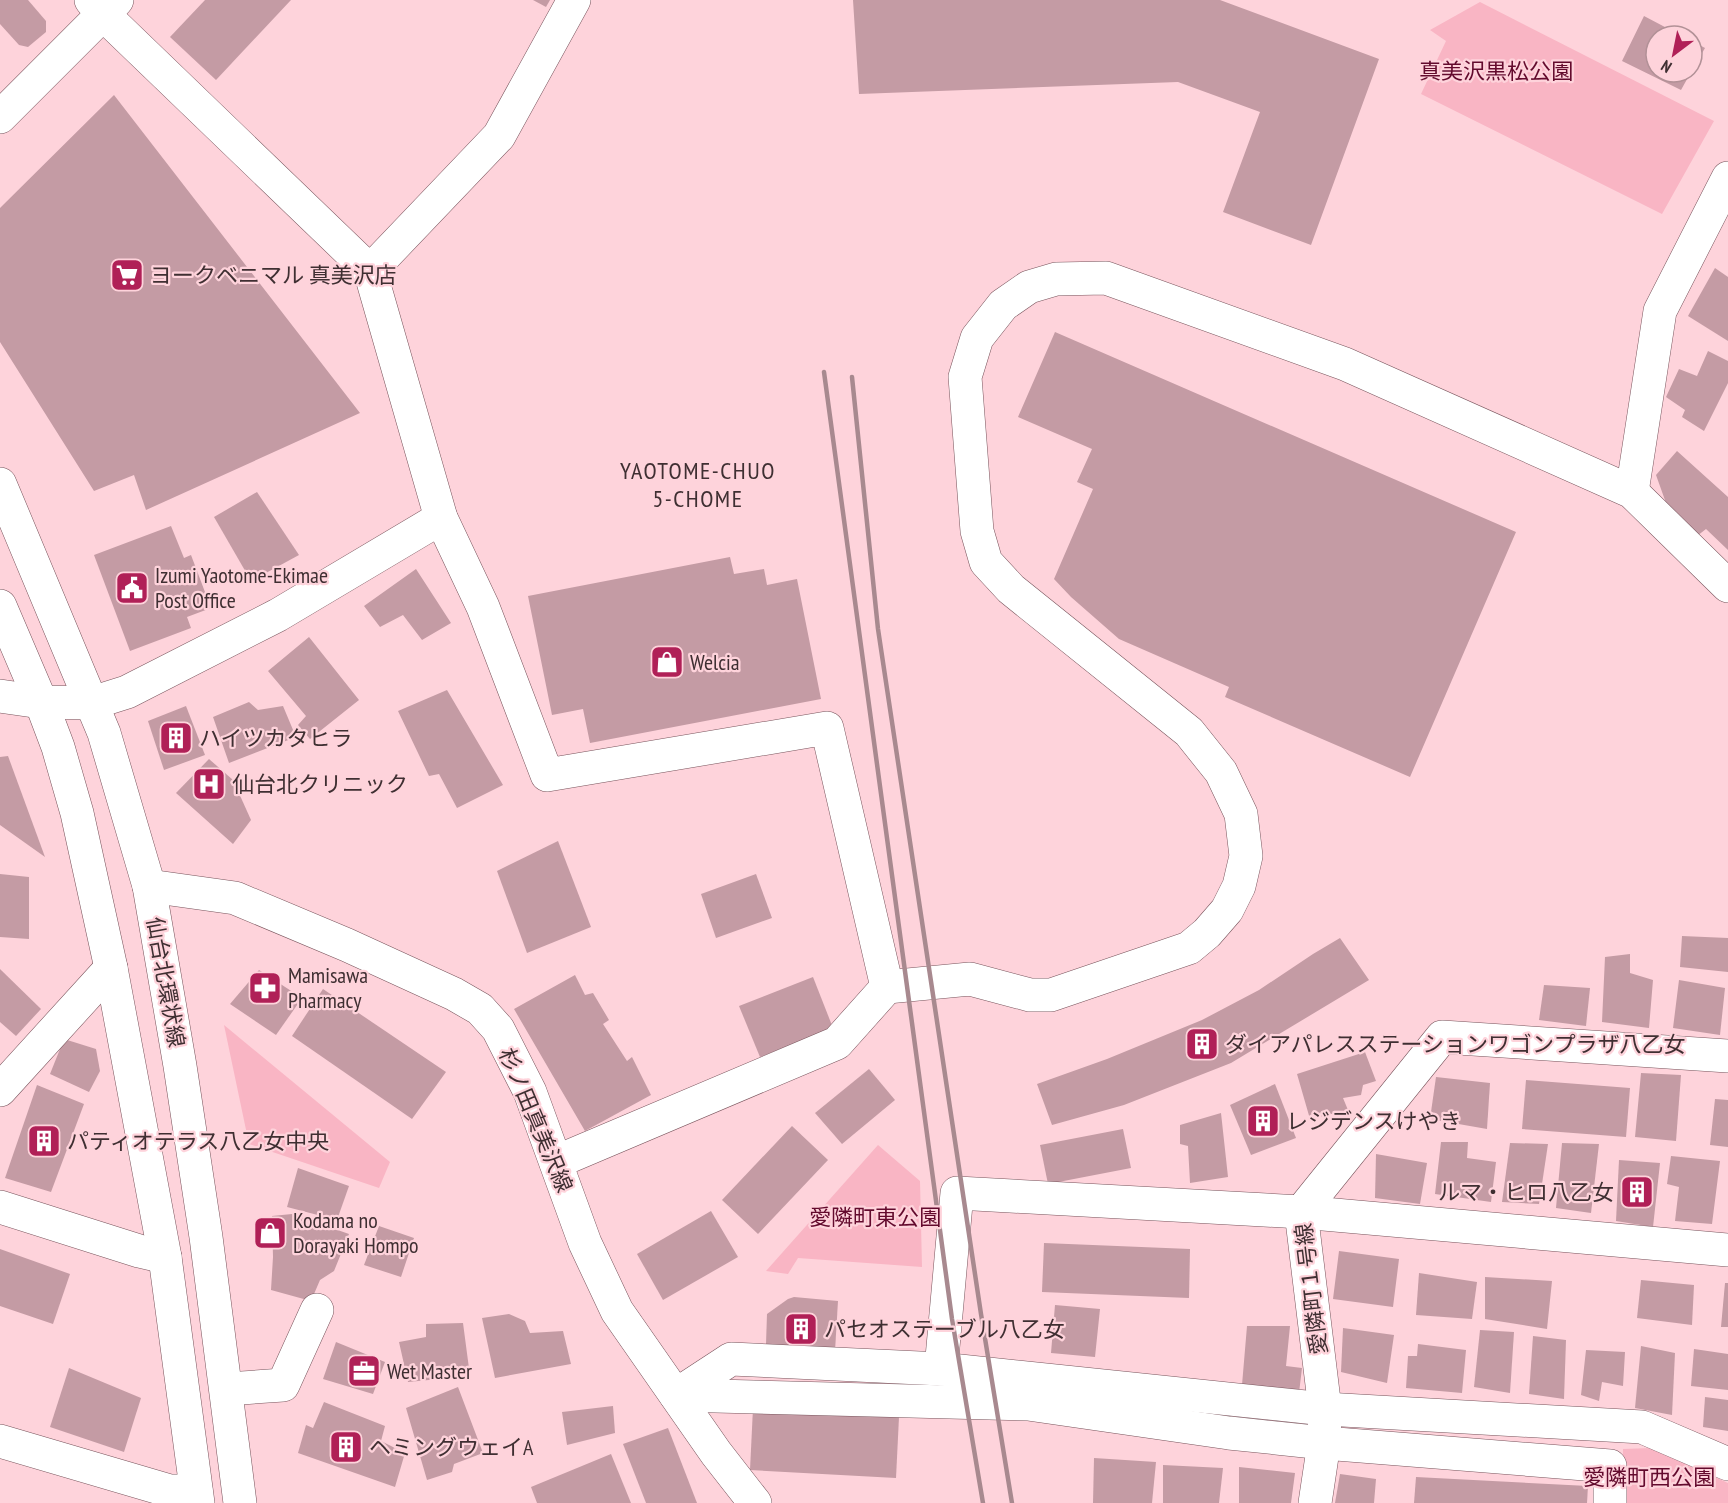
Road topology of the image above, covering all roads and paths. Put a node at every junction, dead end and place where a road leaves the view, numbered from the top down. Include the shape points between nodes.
1 (574, 0) edge
2 (103, 4) edge
3 (0, 117) edge
4 (1728, 178) edge
5 (370, 271) junction
6 (0, 484) edge
7 (1632, 492) junction
8 (441, 518) junction
9 (1728, 586) edge
10 (0, 606) edge
11 (0, 696) edge
12 (41, 702) junction
13 (92, 703) junction
14 (149, 886) junction
15 (111, 968) junction
16 (887, 987) junction
17 (1728, 1056) edge
18 (0, 1090) edge
19 (556, 1162) junction
20 (0, 1207) edge
21 (1301, 1212) junction
22 (1728, 1250) edge
23 (165, 1257) junction
24 (317, 1310) dead end
25 (941, 1369) junction
26 (227, 1389) junction
27 (675, 1395) junction
28 (1325, 1409) junction
29 (0, 1441) edge
30 (1324, 1443) junction
31 (1728, 1464) edge
32 (197, 1497) edge
33 (240, 1503) edge
34 (755, 1503) edge
35 (1316, 1503) edge
36 (1610, 1503) edge

1 - 5 street via 499,136
2 - 3 street
2 - 5 street
4 - 7 street via 1660,311
5 - 8 street
6 - 13 street, 仙台北環状線
7 - 9 street
7 - 16 street via 1345,364 1106,278 1056,279 1029,287 1004,305 977,338 965,377 976,531 987,562 1011,589 1189,732 1221,772 1240,814 1246,856 1239,885 1227,910 1188,948 1051,995 1030,995 970,979
8 - 13 street via 278,615 127,692
8 - 16 street via 483,608 547,775 826,728
10 - 12 street
11 - 12 street
12 - 13 street
12 - 15 street via 77,813
13 - 14 street, 仙台北環状線 via 121,786
14 - 19 street, 杉ノ田真美沢線 via 235,898 358,950 480,1009 498,1029 530,1092
14 - 26 street, 仙台北環状線 via 180,1066
15 - 18 street
15 - 23 street
16 - 19 street via 837,1043
17 - 21 street, 愛隣町１号線 via 1442,1037
19 - 27 street, 杉ノ田真美沢線 via 585,1243 617,1311
20 - 23 street
21 - 22 street
21 - 25 street via 957,1193
21 - 28 street, 愛隣町１号線
23 - 32 street
24 - 26 street via 283,1384
25 - 27 street via 730,1359
25 - 28 street
26 - 33 street, 仙台北環状線
27 - 30 street via 1028,1404
27 - 34 street, 杉ノ田真美沢線
28 - 30 street, 愛隣町１号線
28 - 31 street via 1642,1427
29 - 32 street
30 - 35 street, 愛隣町１号線
30 - 36 street via 1611,1466

